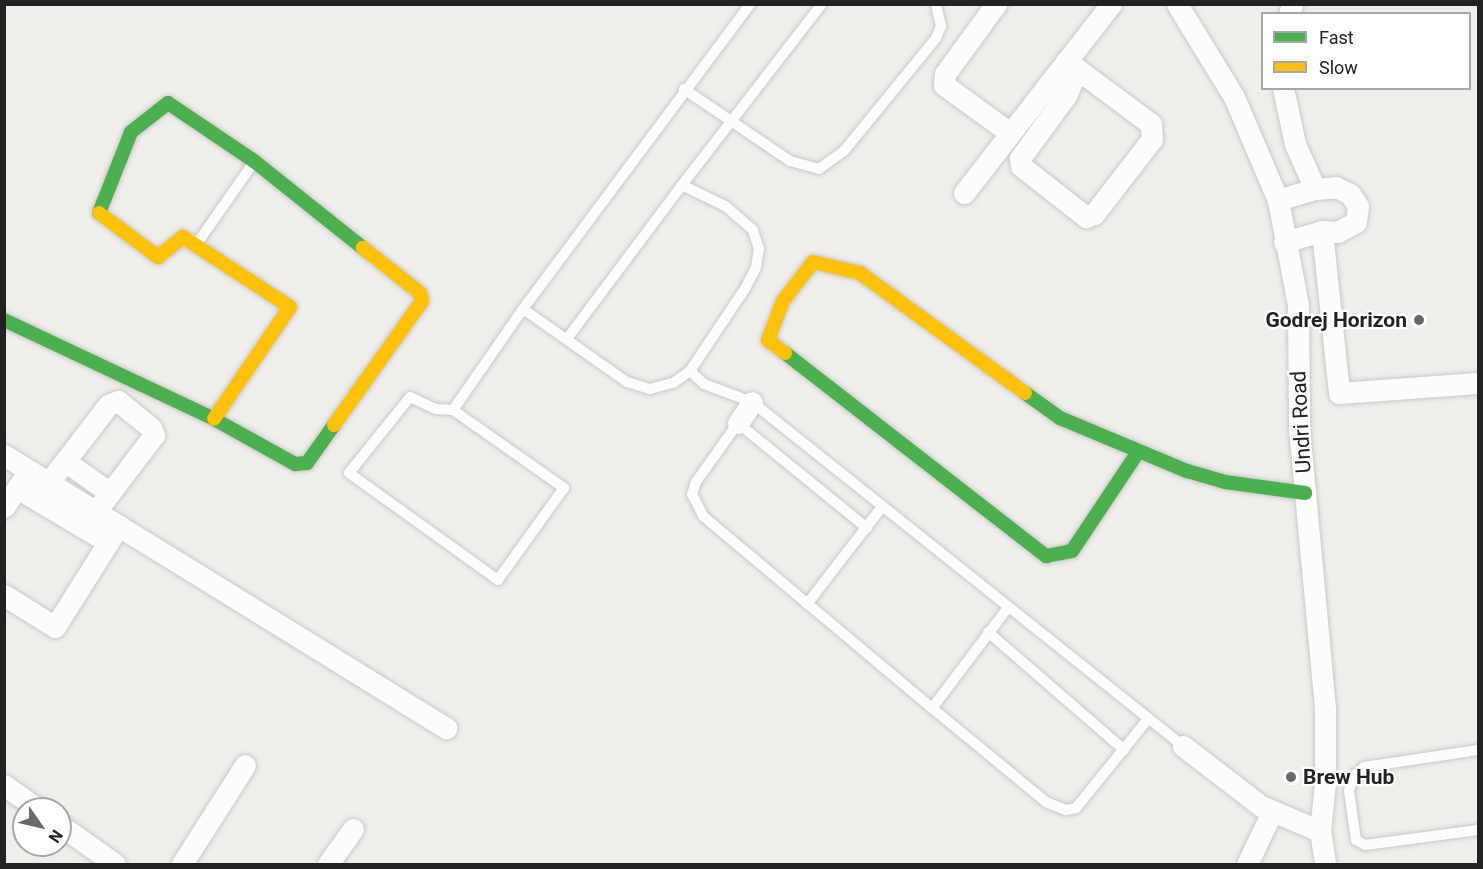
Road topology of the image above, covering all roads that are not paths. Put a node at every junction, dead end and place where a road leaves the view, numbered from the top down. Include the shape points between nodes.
1 (750, 4) edge
2 (822, 4) edge
3 (936, 4) edge
4 (996, 4) edge
5 (1177, 4) edge
6 (1100, 8) edge
7 (1072, 65) junction
8 (684, 89) junction
9 (1283, 90) edge
10 (730, 122) junction
11 (1009, 132) junction
12 (254, 161) junction
13 (682, 184) junction
14 (1316, 189) junction
15 (964, 193) dead end
16 (1278, 200) junction
17 (1322, 231) junction
18 (1284, 242) junction
19 (196, 245) junction
20 (523, 309) junction
21 (4, 320) edge
22 (567, 339) junction
23 (690, 370) junction
24 (1479, 383) edge
25 (752, 402) junction
26 (453, 410) junction
27 (214, 419) junction
28 (738, 423) junction
29 (1138, 452) junction
30 (4, 455) edge
31 (65, 461) junction
32 (28, 469) junction
33 (49, 482) junction
34 (17, 488) junction
35 (110, 493) junction
36 (1305, 493) junction
37 (4, 507) edge
38 (882, 507) junction
39 (96, 511) junction
40 (867, 528) junction
41 (113, 533) junction
42 (4, 595) edge
43 (807, 604) junction
44 (1007, 609) junction
45 (988, 632) junction
46 (932, 708) junction
47 (1148, 719) junction
48 (446, 728) dead end
49 (1183, 746) joint
50 (1124, 750) junction
51 (1479, 750) edge
52 (245, 765) dead end
53 (4, 785) edge
54 (21, 797) edge
55 (1272, 812) junction
56 (353, 829) dead end
57 (1479, 830) edge
58 (1320, 831) junction
59 (72, 834) edge
60 (115, 864) edge
61 (182, 864) edge
62 (328, 864) edge
63 (1246, 864) edge
64 (1325, 864) edge

1 - 8 lane
2 - 10 lane
3 - 10 lane via 941,26 936,38 830,163 819,169 806,168
4 - 11 street via 945,74 944,85
5 - 16 street, Undri Road via 1234,97
6 - 7 street
7 - 7 street via 1067,94 1020,158 1021,166 1086,217 1094,214 1152,139 1151,124
7 - 11 street
8 - 10 lane
8 - 20 lane
9 - 14 street via 1295,144
10 - 13 lane
11 - 15 street
12 - 19 lane
12 - 19 street via 168,103 131,132 97,212 158,257 180,237
12 - 27 street via 416,287 422,301 307,463 295,464
13 - 22 lane
13 - 23 lane via 741,216 753,230 759,249 746,287
14 - 16 street
14 - 17 street via 1336,187 1350,194 1358,206 1356,222 1337,232
16 - 18 street, Undri Road
17 - 18 street
17 - 24 street via 1340,393
18 - 36 street, Undri Road via 1298,304 1299,428
19 - 27 street via 287,303 290,312
20 - 22 lane
20 - 26 lane
21 - 27 street
22 - 23 lane via 637,386 660,388 681,380
23 - 25 lane via 704,384
25 - 28 street
25 - 38 lane
26 - 26 lane via 564,488 498,580 350,473 410,397 436,410
28 - 40 lane
28 - 43 lane via 696,482 692,494 696,505 703,516
29 - 29 street via 1060,418 860,273 813,262 783,301 768,340 1046,556 1072,551
29 - 36 street via 1225,482
30 - 32 street
31 - 33 street
31 - 35 street
31 - 35 street via 108,405 118,401 151,428 154,435
32 - 33 street
32 - 34 street
33 - 39 street
34 - 37 street
34 - 41 street
35 - 39 street
36 - 58 street, Undri Road via 1325,709 1325,783
38 - 40 lane
38 - 44 lane
39 - 41 street
40 - 43 lane
41 - 42 street via 55,627
41 - 48 street
43 - 46 lane
44 - 45 lane
44 - 47 lane
45 - 46 lane
45 - 50 lane
46 - 50 lane via 1046,802 1066,810 1076,808
47 - 49 lane
47 - 50 lane
49 - 55 street
51 - 57 lane via 1364,766 1353,777 1349,791 1356,840 1365,845
52 - 61 street
53 - 54 street
55 - 58 street
55 - 63 street
56 - 62 street
58 - 64 street, Undri Road
59 - 60 street

